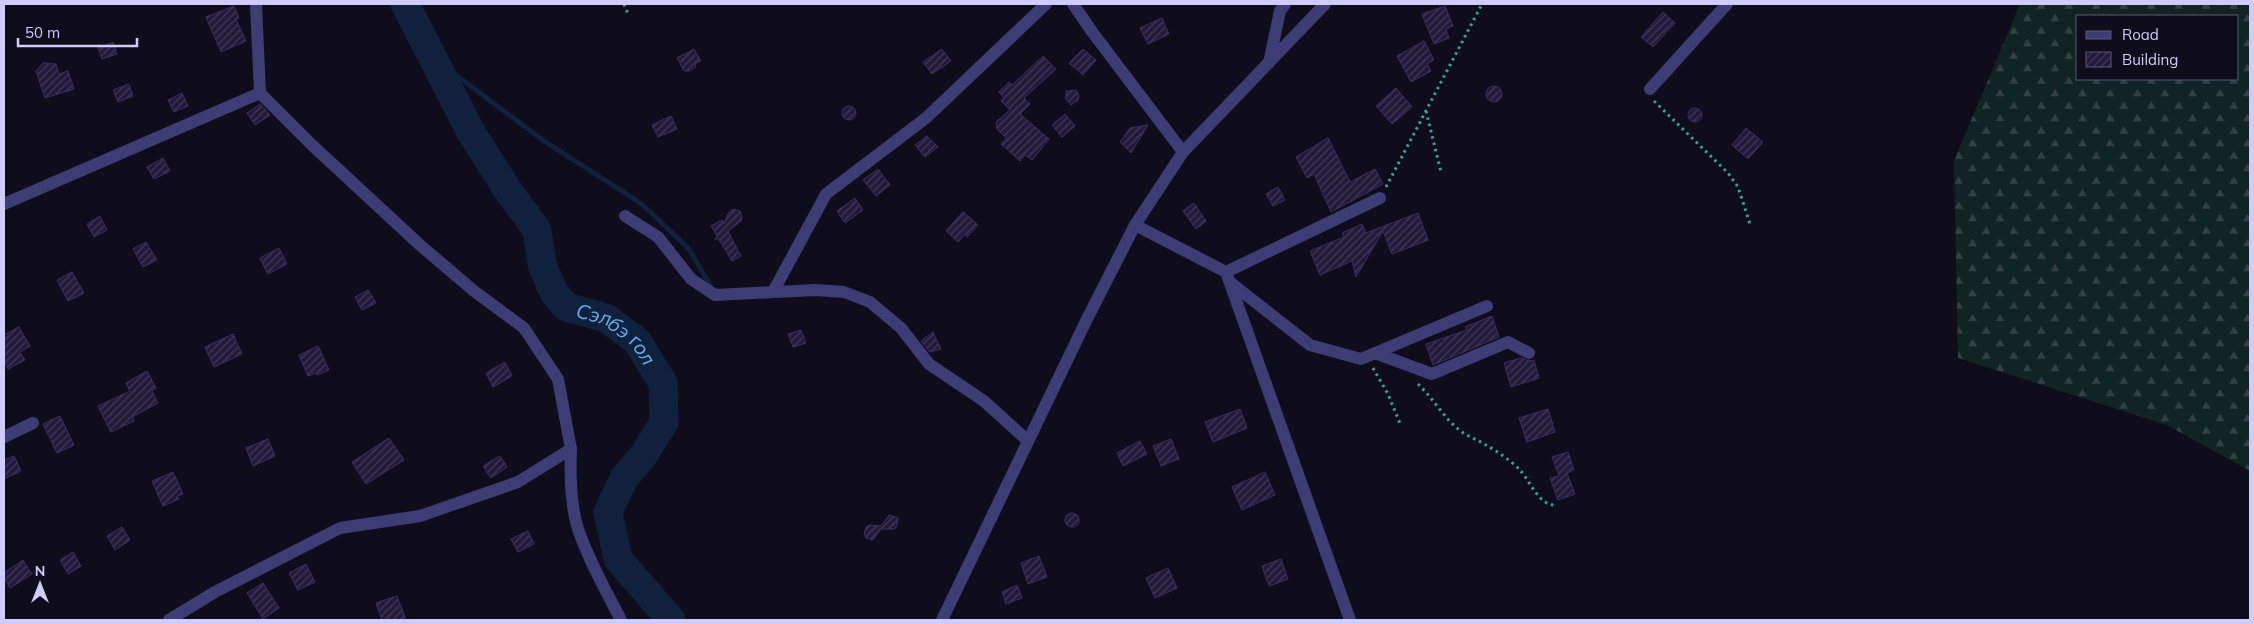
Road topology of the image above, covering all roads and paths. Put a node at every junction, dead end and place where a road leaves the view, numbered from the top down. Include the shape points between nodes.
1 (256, 4) edge
2 (624, 4) edge
3 (1046, 4) edge
4 (1073, 4) edge
5 (1285, 4) edge
6 (1325, 4) edge
7 (1482, 4) edge
8 (1727, 4) edge
9 (628, 14) dead end
10 (1269, 63) junction
11 (1650, 89) joint
12 (260, 93) junction
13 (1426, 110) junction
14 (1183, 152) junction
15 (1441, 172) dead end
16 (1380, 198) joint
17 (4, 204) edge
18 (625, 216) dead end
19 (1750, 224) dead end
20 (1135, 225) junction
21 (1228, 277) junction
22 (773, 292) junction
23 (1487, 306) dead end
24 (1529, 353) dead end
25 (1371, 355) junction
26 (1412, 378) dead end
27 (33, 424) dead end
28 (1401, 426) dead end
29 (4, 437) edge
30 (1028, 441) junction
31 (571, 449) junction
32 (1556, 506) dead end
33 (169, 620) edge
34 (621, 620) edge
35 (942, 620) edge
36 (1350, 620) edge

1 - 12 street
2 - 9 path
3 - 22 street via 926,118 826,194
4 - 14 street
5 - 10 street via 1280,11
6 - 10 street
7 - 13 path
8 - 11 street
10 - 14 street
11 - 19 path via 1649,97 1728,173 1738,187
12 - 17 street
12 - 31 street via 420,245 524,328 558,379
13 - 15 path
13 - 16 path
14 - 20 street
16 - 21 street
18 - 22 street via 658,237 691,279 715,295
20 - 21 street
20 - 30 street
21 - 25 street via 1310,345 1362,359
21 - 36 street
22 - 30 street via 844,292 870,302 901,328 929,364 984,401
23 - 25 street
24 - 25 street via 1508,342 1432,374
25 - 28 path
26 - 32 path via 1444,416 1520,471 1542,501
27 - 29 street
30 - 35 street
31 - 33 street via 518,482 420,516 340,528 215,592
31 - 34 street via 570,478 578,528

